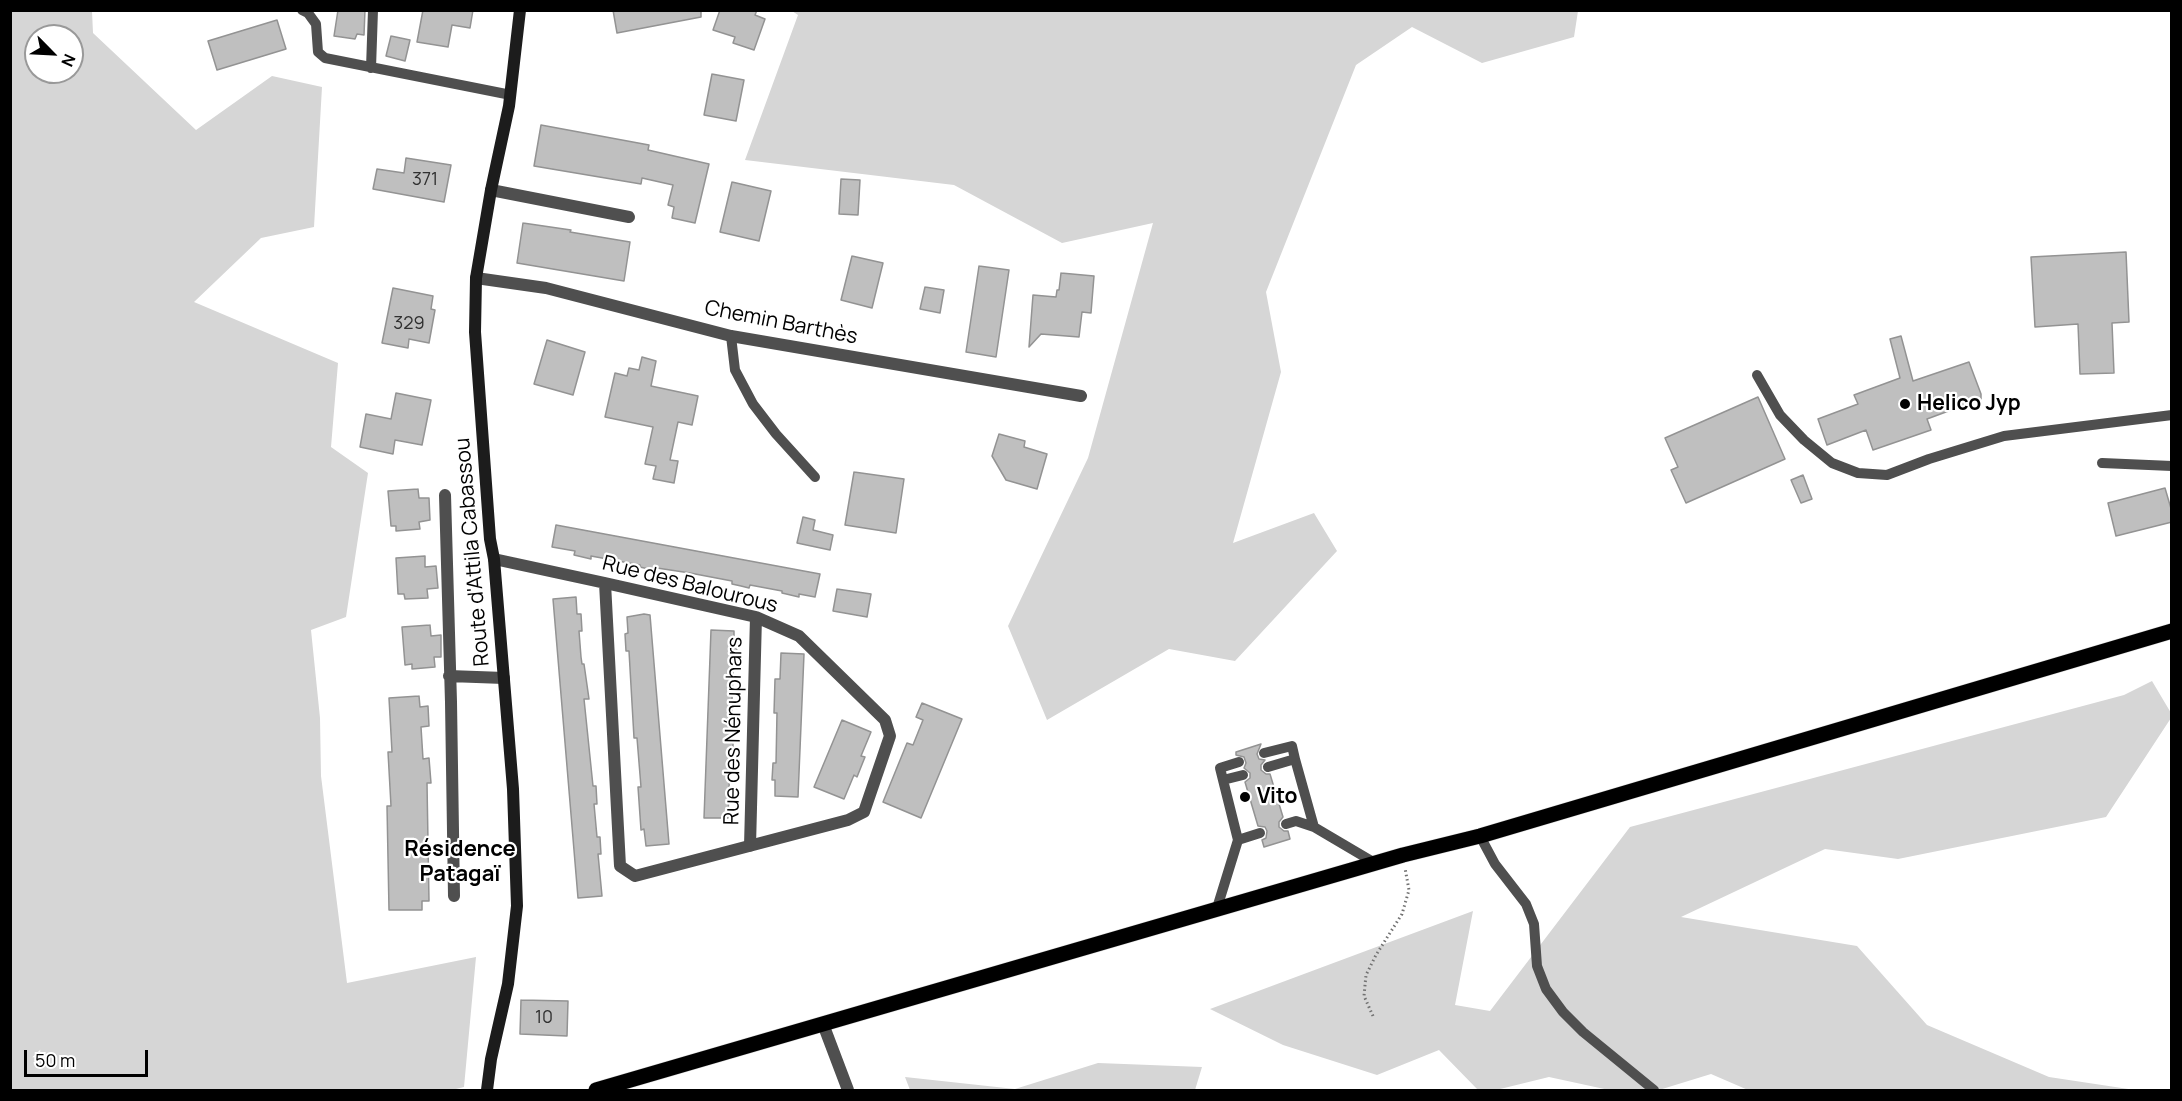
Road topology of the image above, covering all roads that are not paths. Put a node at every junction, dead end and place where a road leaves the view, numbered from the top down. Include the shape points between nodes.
1 (302, 10) edge
2 (373, 10) edge
3 (520, 10) edge
4 (371, 68) junction
5 (510, 95) junction
6 (491, 190) junction
7 (629, 217) dead end
8 (476, 278) junction
9 (731, 336) junction
10 (1757, 375) dead end
11 (1081, 396) dead end
12 (2172, 415) edge
13 (2102, 463) dead end
14 (2172, 466) edge
15 (815, 477) dead end
16 (445, 495) dead end
17 (494, 559) junction
18 (604, 583) junction
19 (756, 617) junction
20 (2172, 631) edge
21 (449, 676) junction
22 (504, 678) junction
23 (1264, 753) dead end
24 (1295, 759) junction
25 (1239, 762) dead end
26 (1268, 766) dead end
27 (1242, 775) dead end
28 (1223, 780) junction
29 (1286, 824) dead end
30 (1314, 827) junction
31 (1260, 832) dead end
32 (1480, 836) junction
33 (1238, 840) junction
34 (750, 846) junction
35 (1375, 863) junction
36 (454, 896) dead end
37 (1217, 909) junction
38 (824, 1024) junction
39 (487, 1090) edge
40 (596, 1090) edge
41 (848, 1090) edge
42 (1654, 1090) edge

1 - 4 lane via 316,24 318,52 325,58
2 - 4 lane
3 - 5 main road, Route d'Attila Cabassou
4 - 5 lane
5 - 6 main road, Route d'Attila Cabassou
6 - 7 street
6 - 8 main road, Route d'Attila Cabassou
8 - 9 street, Chemin Barthès via 546,288
8 - 17 main road, Route d'Attila Cabassou via 476,344
9 - 11 street, Chemin Barthès
9 - 15 lane via 735,370 753,404
10 - 12 lane via 1780,415 1804,440 1832,463 1858,473 1887,475 2004,436
13 - 14 lane
16 - 21 street
17 - 18 street, Rue des Balourous
17 - 22 main road, Route d'Attila Cabassou
18 - 19 street, Rue des Balourous
18 - 34 street, Rue des Balourous via 620,866 636,876
19 - 34 street, Rue des Nénuphars
19 - 34 street, Rue des Balourous via 799,636 885,720 890,736 864,812 848,820
20 - 32 main road
21 - 22 street
21 - 36 street
22 - 39 main road, Route d'Attila Cabassou via 517,906 508,984
23 - 24 lane via 1292,746
24 - 26 lane
24 - 30 lane
25 - 28 lane via 1220,768
27 - 28 lane
28 - 33 lane
29 - 30 lane via 1296,821
30 - 35 lane
31 - 33 lane
32 - 35 main road
32 - 42 lane via 1495,864 1526,904 1534,924 1537,966 1546,988 1583,1032
33 - 37 lane
35 - 37 main road
37 - 38 main road
38 - 40 main road
38 - 41 street

